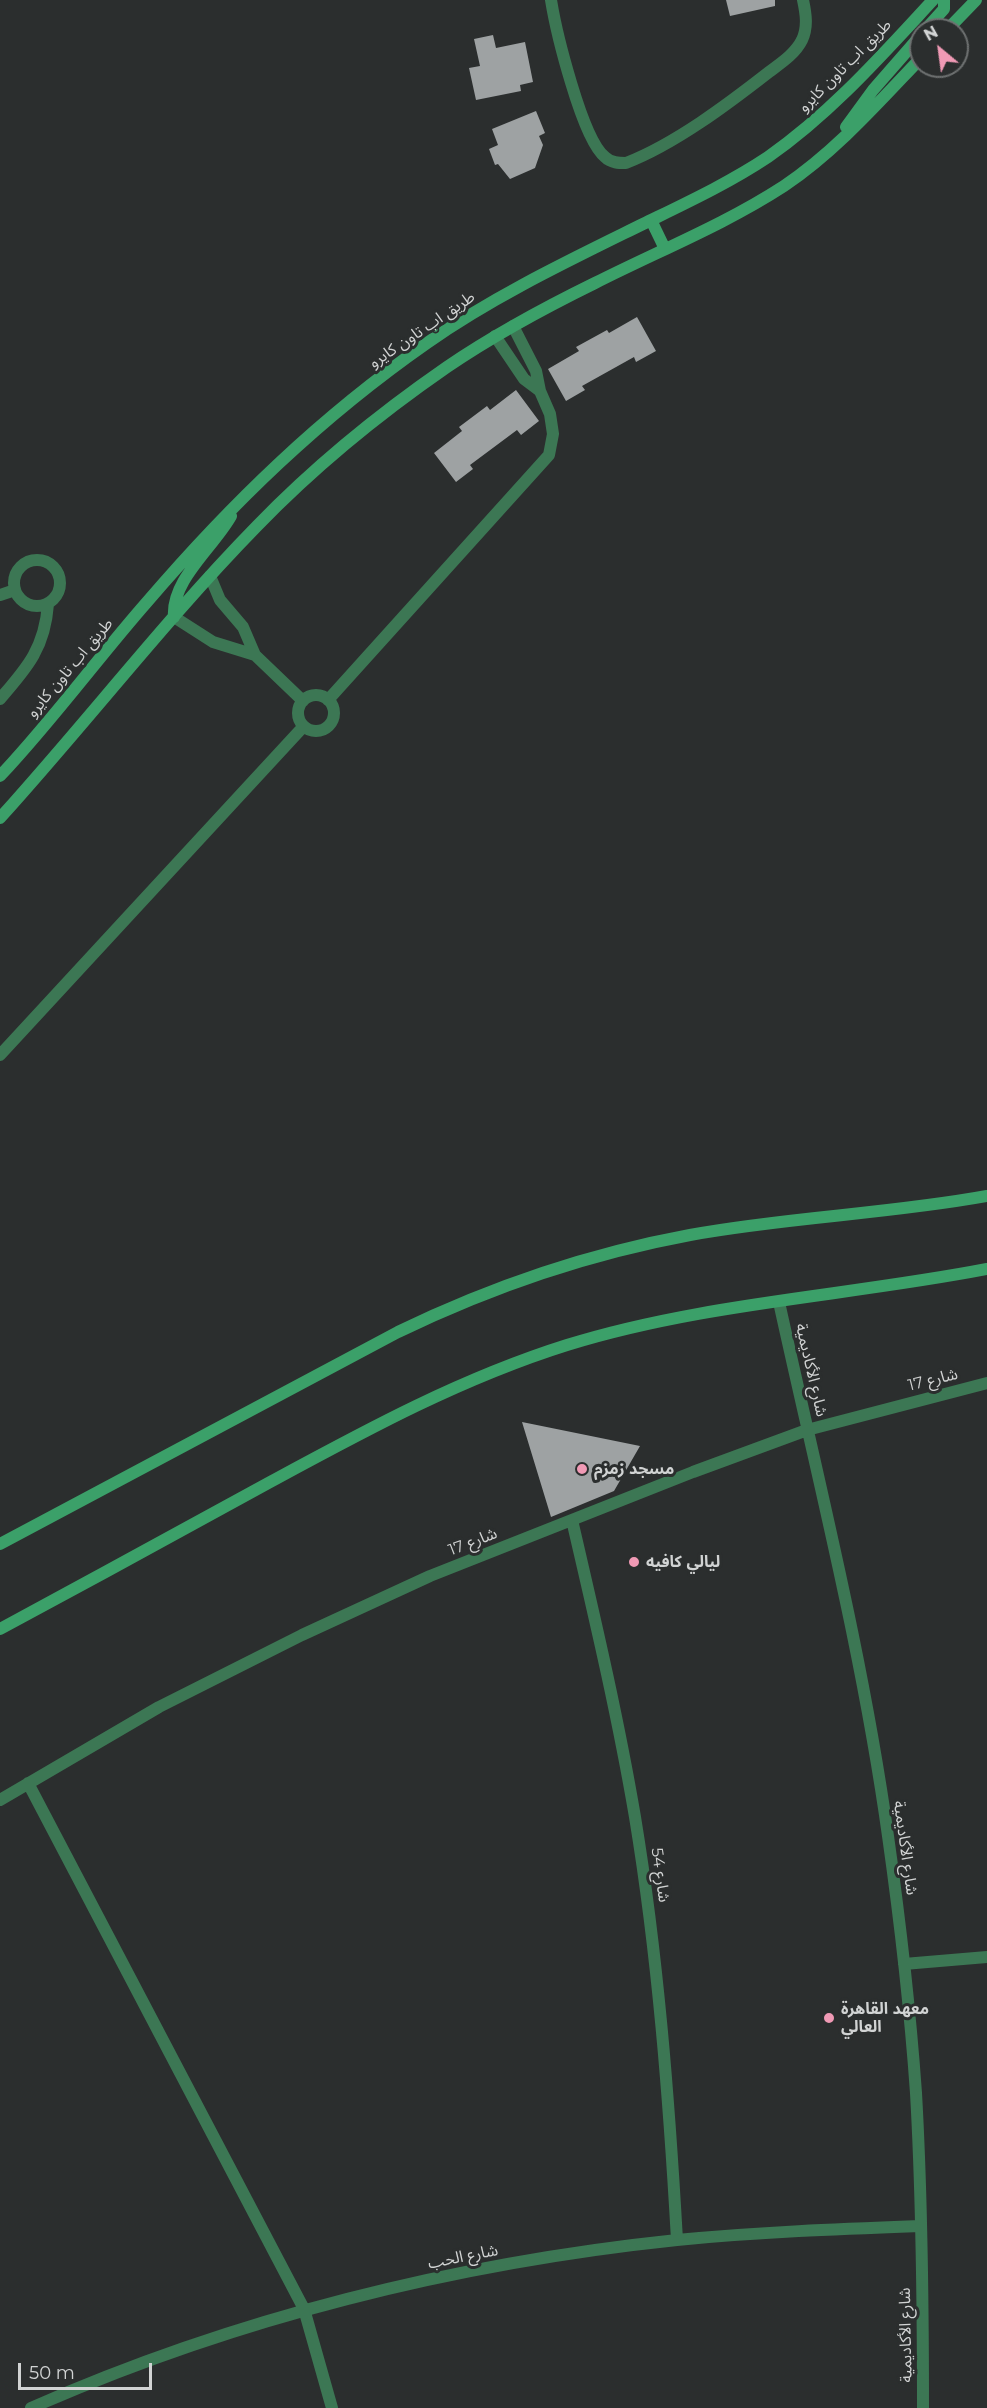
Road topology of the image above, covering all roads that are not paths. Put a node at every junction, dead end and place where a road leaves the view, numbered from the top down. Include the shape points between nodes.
1 (551, 0) edge
2 (803, 0) edge
3 (933, 0) edge
4 (944, 0) edge
5 (976, 0) edge
6 (936, 18) edge
7 (959, 18) edge
8 (909, 49) edge
9 (909, 70) edge
10 (832, 148) junction
11 (651, 220) junction
12 (665, 249) junction
13 (513, 326) junction
14 (495, 336) junction
15 (540, 391) junction
16 (238, 501) junction
17 (210, 576) junction
18 (15, 590) junction
19 (0, 595) edge
20 (48, 604) junction
21 (174, 618) junction
22 (255, 655) junction
23 (0, 699) edge
24 (328, 700) junction
25 (303, 701) junction
26 (303, 727) junction
27 (0, 776) edge
28 (0, 818) edge
29 (0, 1055) edge
30 (987, 1196) edge
31 (987, 1269) edge
32 (779, 1302) junction
33 (987, 1383) edge
34 (807, 1430) junction
35 (572, 1520) junction
36 (0, 1544) edge
37 (0, 1629) edge
38 (28, 1783) junction
39 (0, 1800) edge
40 (987, 1957) edge
41 (904, 1964) junction
42 (920, 2226) junction
43 (677, 2240) junction
44 (304, 2309) junction
45 (31, 2408) edge
46 (332, 2408) edge
47 (923, 2408) edge

1 - 2 street via 557,35 580,111 597,148 615,163 627,163 708,117 796,50 806,29
3 - 11 street, طريق اب تاون كايرو via 852,87 810,125 720,187
4 - 6 street via 944,9
5 - 7 street
8 - 10 street via 873,90
9 - 10 street
10 - 12 street via 785,185
11 - 12 street
11 - 16 street, طريق اب تاون كايرو via 497,300 429,341 354,397
12 - 13 street
13 - 14 street
13 - 15 street via 536,371
14 - 15 street via 524,379
14 - 17 street via 375,420 258,525
15 - 24 street via 553,434 549,455
16 - 21 street via 218,538 178,589
16 - 27 street, طريق اب تاون كايرو
17 - 21 street
17 - 22 street via 220,600 243,627
18 - 19 street
18 - 20 street via 24,603
18 - 20 street via 20,567 35,560 51,563 61,584
20 - 23 street via 35,656
21 - 22 street via 213,642
21 - 28 street
22 - 25 street
24 - 25 street via 315,695
24 - 26 street via 334,712 329,726 316,731
25 - 26 street via 298,714
26 - 29 street
30 - 36 street via 693,1234 606,1253 521,1279 398,1332
31 - 32 street
32 - 34 street, شارع الأكاديمية
32 - 37 street via 696,1313 610,1332 486,1374 371,1428
33 - 34 street, شارع 17
34 - 35 street, شارع 17
34 - 41 street, شارع الأكاديمية via 867,1707
35 - 38 street, شارع 17 via 430,1576 302,1635 159,1707
35 - 43 street, شارع 54 via 609,1679 635,1818 668,2088
38 - 39 street, شارع 17
38 - 44 street
40 - 41 street
41 - 42 street, شارع الأكاديمية via 916,2094
42 - 43 street, شارع الحب
42 - 47 street, شارع الأكاديمية
43 - 44 street, شارع الحب via 534,2260
44 - 45 street, شارع الحب via 139,2365
44 - 46 street

